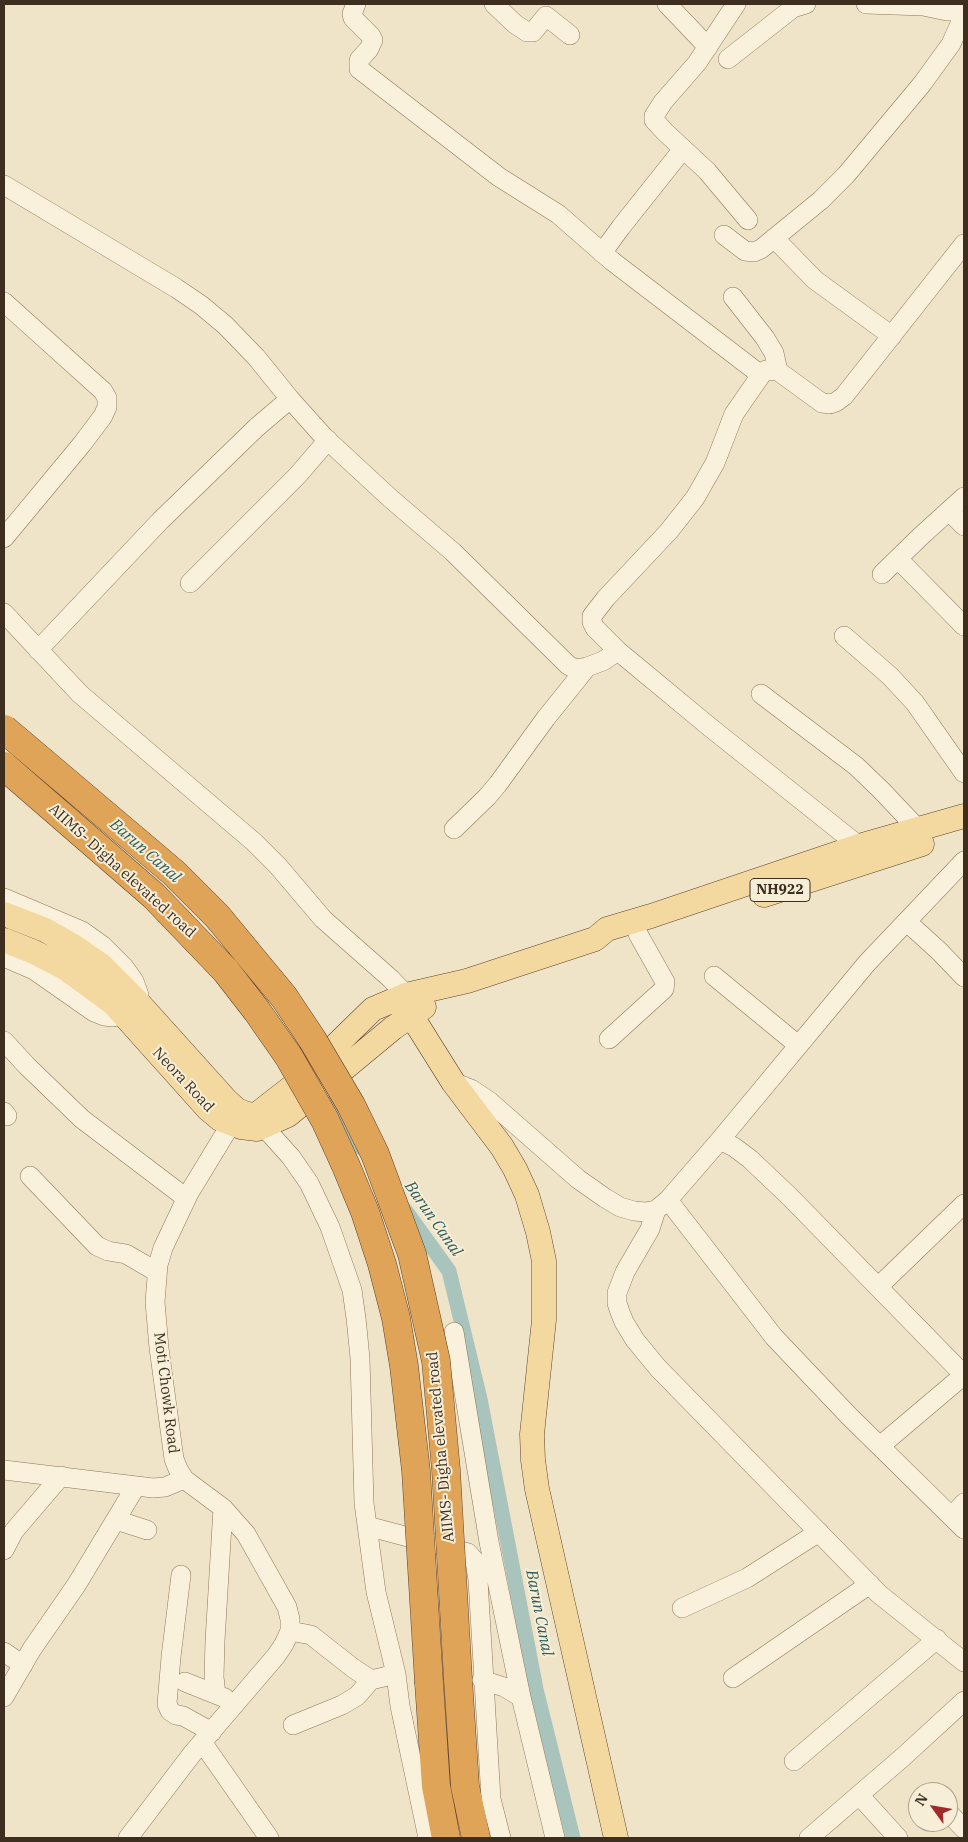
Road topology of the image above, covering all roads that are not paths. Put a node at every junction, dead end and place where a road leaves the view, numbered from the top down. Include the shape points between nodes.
1 (356, 4) edge
2 (494, 4) edge
3 (667, 4) edge
4 (736, 4) edge
5 (806, 4) edge
6 (866, 4) edge
7 (917, 5) edge
8 (964, 8) edge
9 (964, 15) edge
10 (570, 34) dead end
11 (708, 47) junction
12 (728, 59) dead end
13 (684, 149) junction
14 (4, 186) edge
15 (748, 220) dead end
16 (724, 235) dead end
17 (774, 238) junction
18 (964, 244) edge
19 (602, 253) junction
20 (733, 296) dead end
21 (4, 302) edge
22 (892, 336) junction
23 (770, 373) junction
24 (290, 400) junction
25 (328, 440) junction
26 (964, 497) edge
27 (949, 511) junction
28 (964, 526) edge
29 (4, 538) edge
30 (898, 559) junction
31 (882, 574) dead end
32 (190, 583) dead end
33 (4, 613) edge
34 (964, 626) edge
35 (844, 636) dead end
36 (38, 650) junction
37 (618, 651) junction
38 (587, 667) junction
39 (761, 694) dead end
40 (4, 729) edge
41 (4, 766) edge
42 (964, 773) edge
43 (964, 816) edge
44 (454, 829) dead end
45 (918, 829) junction
46 (964, 830) edge
47 (859, 846) junction
48 (964, 861) edge
49 (4, 898) edge
50 (4, 914) edge
51 (907, 922) junction
52 (638, 934) junction
53 (595, 939) junction
54 (4, 940) edge
55 (4, 957) edge
56 (714, 976) dead end
57 (964, 977) edge
58 (124, 1002) junction
59 (403, 1013) junction
60 (609, 1039) dead end
61 (4, 1041) edge
62 (798, 1045) junction
63 (452, 1082) junction
64 (302, 1091) junction
65 (234, 1117) junction
66 (264, 1126) junction
67 (720, 1140) junction
68 (30, 1176) dead end
69 (186, 1198) junction
70 (964, 1204) edge
71 (662, 1205) junction
72 (157, 1272) junction
73 (879, 1286) junction
74 (454, 1332) dead end
75 (963, 1370) edge
76 (880, 1446) junction
77 (4, 1470) edge
78 (61, 1476) junction
79 (184, 1479) junction
80 (136, 1486) junction
81 (223, 1508) junction
82 (960, 1516) edge
83 (116, 1520) junction
84 (367, 1526) junction
85 (147, 1530) dead end
86 (819, 1532) junction
87 (4, 1550) edge
88 (182, 1575) dead end
89 (870, 1584) junction
90 (682, 1608) dead end
91 (290, 1630) junction
92 (937, 1639) junction
93 (4, 1652) edge
94 (964, 1662) edge
95 (23, 1665) junction
96 (396, 1674) junction
97 (733, 1678) dead end
98 (371, 1680) junction
99 (470, 1680) junction
100 (185, 1682) dead end
101 (216, 1694) junction
102 (4, 1697) edge
103 (521, 1697) junction
104 (964, 1701) edge
105 (236, 1703) junction
106 (293, 1725) dead end
107 (207, 1737) junction
108 (794, 1761) dead end
109 (859, 1795) junction
110 (128, 1838) edge
111 (269, 1838) edge
112 (428, 1838) edge
113 (446, 1838) edge
114 (476, 1838) edge
115 (501, 1838) edge
116 (555, 1838) edge
117 (616, 1838) edge
118 (809, 1838) edge
119 (898, 1838) edge

1 - 19 street via 353,18 373,40 357,64 359,69 499,177 558,214
2 - 10 street via 527,32 533,32 546,16
3 - 11 street
4 - 11 street
5 - 12 street via 793,8
6 - 7 street
7 - 8 street via 947,11
9 - 17 street via 940,60 846,175
11 - 13 street via 654,116 658,126
13 - 15 street
13 - 19 street
14 - 24 street via 201,305 256,357
16 - 17 street via 749,253 761,249
17 - 22 street via 815,280
18 - 22 street
19 - 23 street
20 - 23 street via 774,353
21 - 29 street via 103,392 107,407 82,444
22 - 23 street via 844,396 830,404 822,403
23 - 37 street via 734,414 715,463 695,498 592,616 595,628
24 - 25 street
24 - 36 street via 257,427 167,514
25 - 32 street via 291,482
25 - 38 street via 453,552 568,665
26 - 27 street
27 - 28 street
27 - 30 street
30 - 31 street
30 - 34 street
33 - 36 street
35 - 42 street via 890,676 914,703
36 - 59 street via 102,714 254,842 324,919 384,973
37 - 38 street
37 - 47 street
38 - 44 street via 498,784
39 - 45 street via 856,766
40 - 99 highway, AIIMS- Digha elevated road, bridge via 174,872 217,916 284,997 351,1105 375,1154 412,1254 436,1361
41 - 113 highway, AIIMS- Digha elevated road, bridge via 154,896 226,971 289,1057 325,1120 365,1212 382,1264 403,1356 416,1472 436,1786
43 - 45 main road
45 - 47 main road
46 - 52 main road, NH922
47 - 53 main road via 607,929
48 - 51 street
49 - 58 street via 82,931 103,946 134,981 139,995
50 - 58 main road via 45,930 101,965
51 - 57 street
51 - 62 street via 866,963
52 - 53 main road, NH922 via 610,942
52 - 60 street via 665,982 664,989
53 - 59 main road via 467,981
54 - 58 main road via 65,968
55 - 58 street via 34,970 104,1016 113,1017
56 - 62 street
58 - 65 main road via 227,1102
59 - 63 main road
59 - 64 main road, bridge
59 - 64 main road, bridge via 373,1009
61 - 69 street via 82,1118
62 - 67 street
63 - 71 street via 490,1101 604,1198 634,1211 645,1212
63 - 117 main road via 515,1169 538,1232 544,1261 544,1320 532,1460
64 - 65 main road via 256,1114
64 - 66 main road via 288,1115
65 - 66 main road via 257,1129
65 - 69 street, Moti Chowk Road
66 - 84 street via 309,1183 330,1227 352,1290 360,1358
67 - 71 street
67 - 73 street via 756,1164
68 - 72 street via 97,1246 126,1254
69 - 72 street, Moti Chowk Road via 163,1248
70 - 73 street
71 - 76 street via 774,1337
71 - 86 street via 617,1293 624,1322 634,1340 658,1368
72 - 79 street, Moti Chowk Road via 155,1302 159,1348 174,1459
73 - 75 street
74 - 103 street via 489,1542
75 - 76 street
76 - 82 street
77 - 78 street
78 - 80 street
78 - 87 street via 14,1531
79 - 80 street via 165,1487
79 - 81 street, Moti Chowk Road
80 - 83 street
81 - 91 street, Moti Chowk Road via 246,1534 277,1587 290,1619
81 - 101 street via 215,1641
83 - 85 street
83 - 95 street
84 - 96 street via 376,1592
84 - 99 street via 468,1553 475,1561 478,1580
86 - 89 street
86 - 90 street via 747,1578
88 - 107 street via 168,1704 170,1711 183,1716
89 - 92 street via 900,1612
89 - 97 street
91 - 98 street via 311,1635
91 - 105 street via 276,1656
92 - 94 street
92 - 108 street
93 - 95 street
95 - 102 street
96 - 98 street
96 - 112 street
98 - 106 street via 357,1696 342,1705
99 - 103 street via 504,1687
99 - 114 highway, AIIMS- Digha elevated road via 465,1786
99 - 115 street via 490,1799
100 - 101 street
101 - 105 street
103 - 116 street
104 - 109 street
105 - 107 street
107 - 110 street
107 - 111 street
109 - 118 street
109 - 119 street

